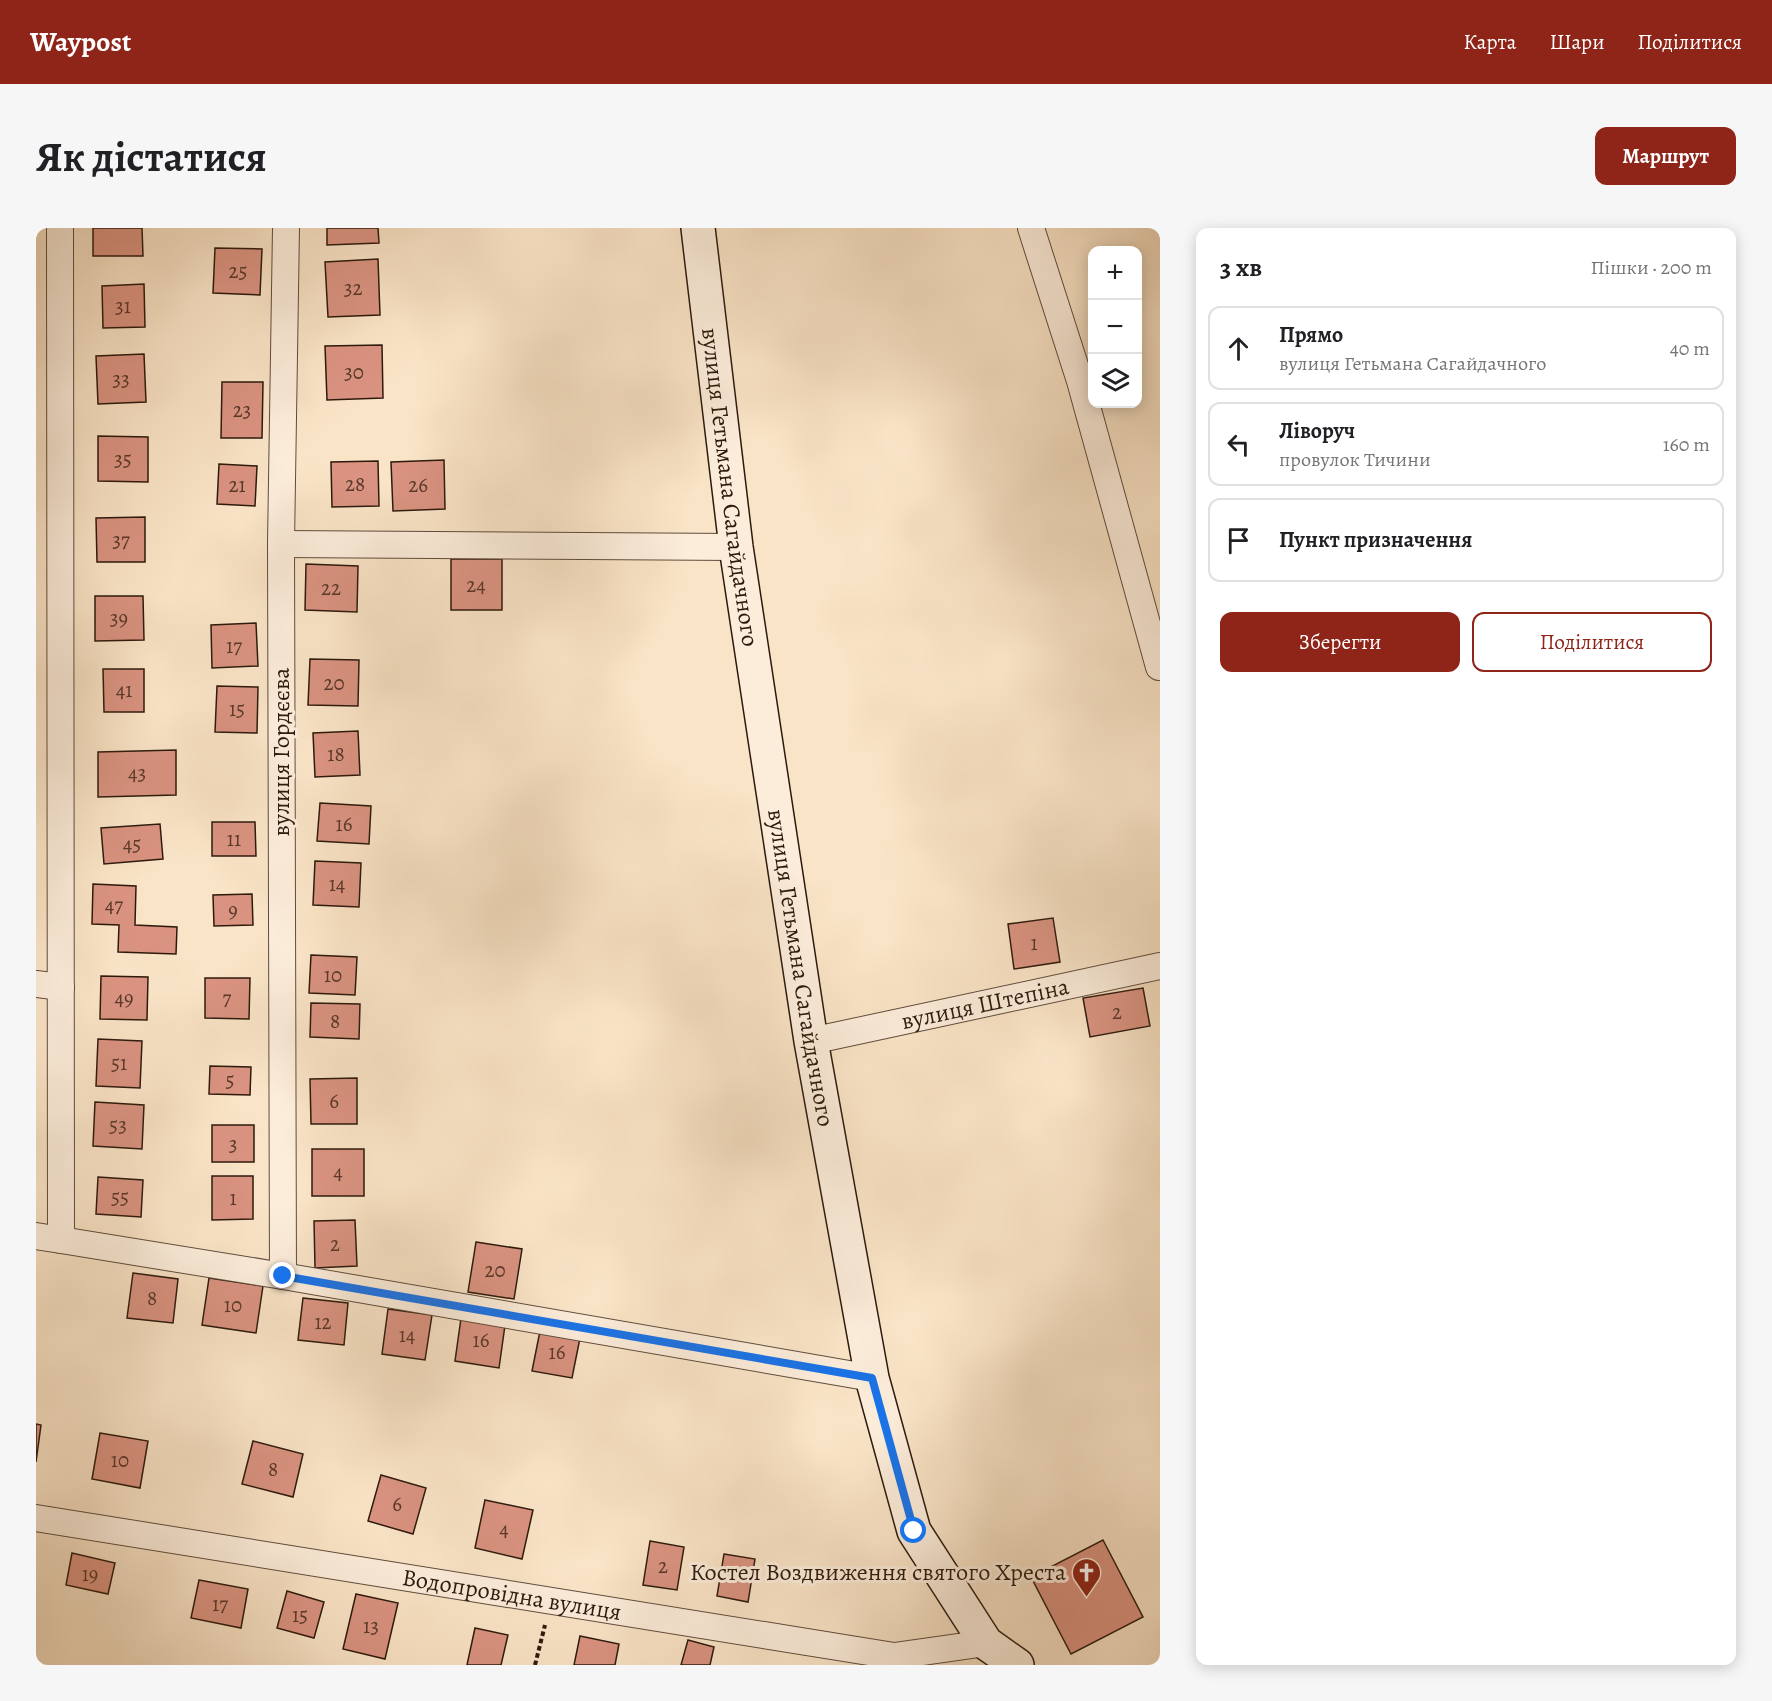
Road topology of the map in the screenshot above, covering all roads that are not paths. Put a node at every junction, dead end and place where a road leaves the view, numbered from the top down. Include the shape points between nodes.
1 (60, 228) edge
2 (286, 228) edge
3 (698, 228) edge
4 (1031, 228) edge
5 (281, 544) junction
6 (736, 547) junction
7 (1159, 667) edge
8 (1160, 966) edge
9 (48, 985) edge
10 (811, 1041) junction
11 (36, 1236) edge
12 (61, 1240) junction
13 (283, 1276) junction
14 (872, 1378) junction
15 (36, 1518) edge
16 (986, 1643) junction
17 (1017, 1665) edge

1 - 9 street
2 - 5 street, вулиця Гордєєва
3 - 6 main road, вулиця Гетьмана Сагайдачного
4 - 7 street via 1080,381
5 - 6 street
5 - 13 street, вулиця Гордєєва
6 - 10 main road, вулиця Гетьмана Сагайдачного
8 - 10 street, вулиця Штепіна
9 - 12 street
10 - 14 main road, вулиця Гетьмана Сагайдачного
11 - 12 street
12 - 13 street
13 - 14 street
14 - 16 main road, вулиця Гетьмана Сагайдачного via 914,1531
15 - 16 street, Водопровідна вулиця via 894,1656
16 - 17 main road, вулиця Гетьмана Сагайдачного

